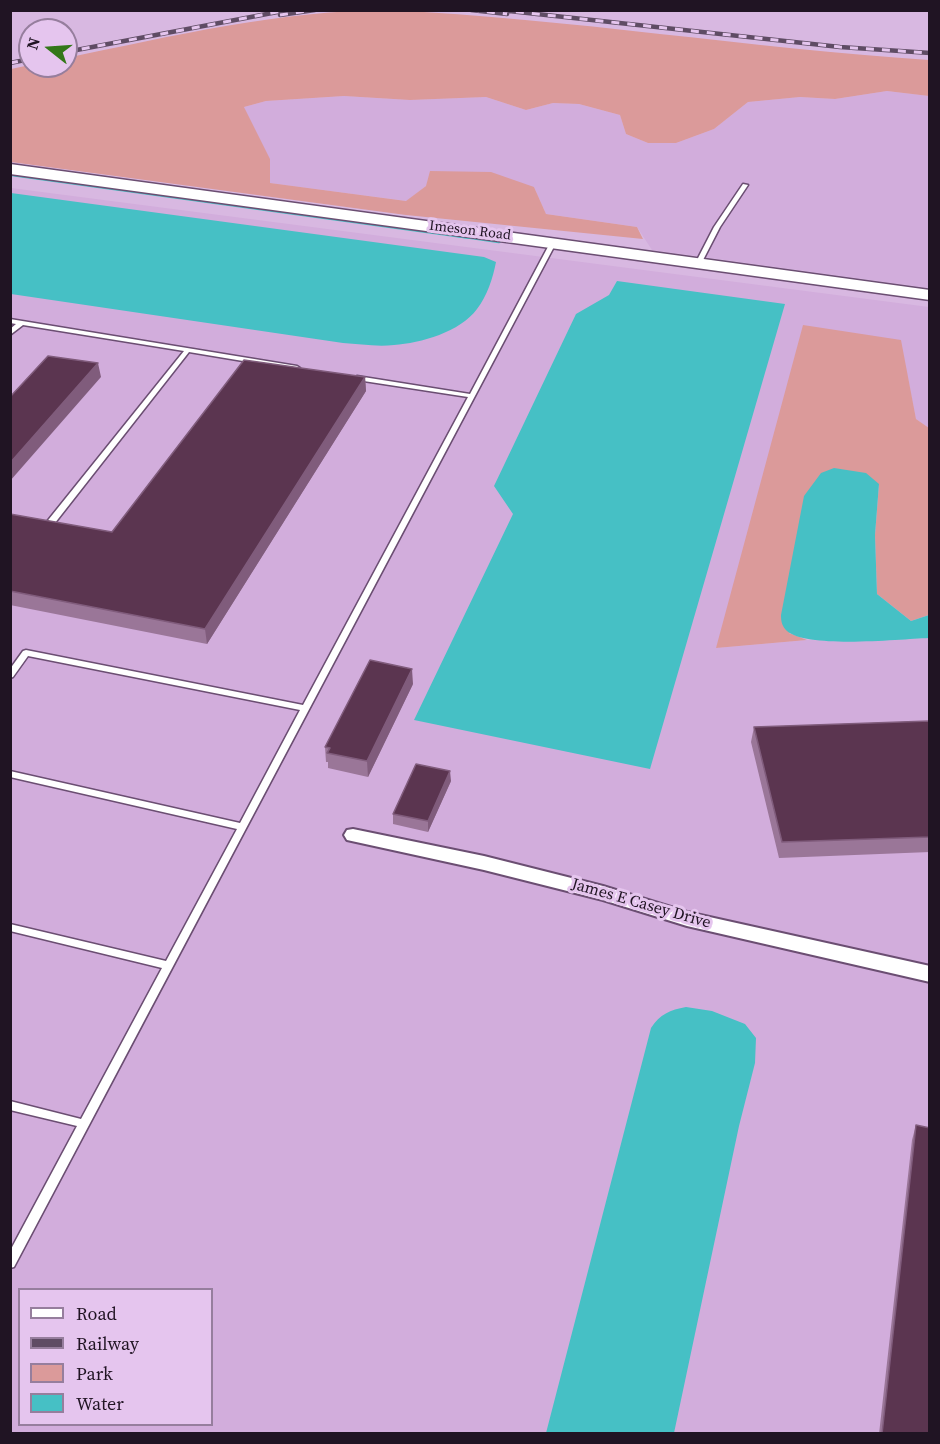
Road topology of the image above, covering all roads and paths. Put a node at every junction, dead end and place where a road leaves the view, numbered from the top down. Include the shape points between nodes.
1 (10, 169) edge
2 (745, 185) dead end
3 (553, 243) junction
4 (699, 262) junction
5 (930, 295) edge
6 (10, 321) edge
7 (21, 323) junction
8 (10, 333) edge
9 (188, 350) junction
10 (306, 369) edge
11 (354, 377) edge
12 (472, 396) junction
13 (48, 526) edge
14 (10, 675) edge
15 (306, 708) junction
16 (10, 774) edge
17 (243, 827) junction
18 (353, 835) dead end
19 (10, 927) edge
20 (169, 966) junction
21 (930, 974) edge
22 (10, 1105) edge
23 (85, 1124) junction
24 (13, 1252) edge
25 (10, 1263) edge

1 - 3 street, Imeson Road
2 - 4 lane via 717,226
3 - 4 street, Imeson Road
3 - 12 lane
4 - 5 street, Imeson Road
6 - 7 lane
7 - 8 lane
7 - 9 lane
9 - 10 lane
9 - 13 lane
11 - 12 lane
12 - 15 lane
14 - 15 lane via 26,653
15 - 17 lane
16 - 17 lane
17 - 20 lane
18 - 21 street, James E Casey Drive via 484,863 687,918
19 - 20 lane
20 - 23 lane
22 - 23 lane
23 - 24 lane
24 - 25 lane

